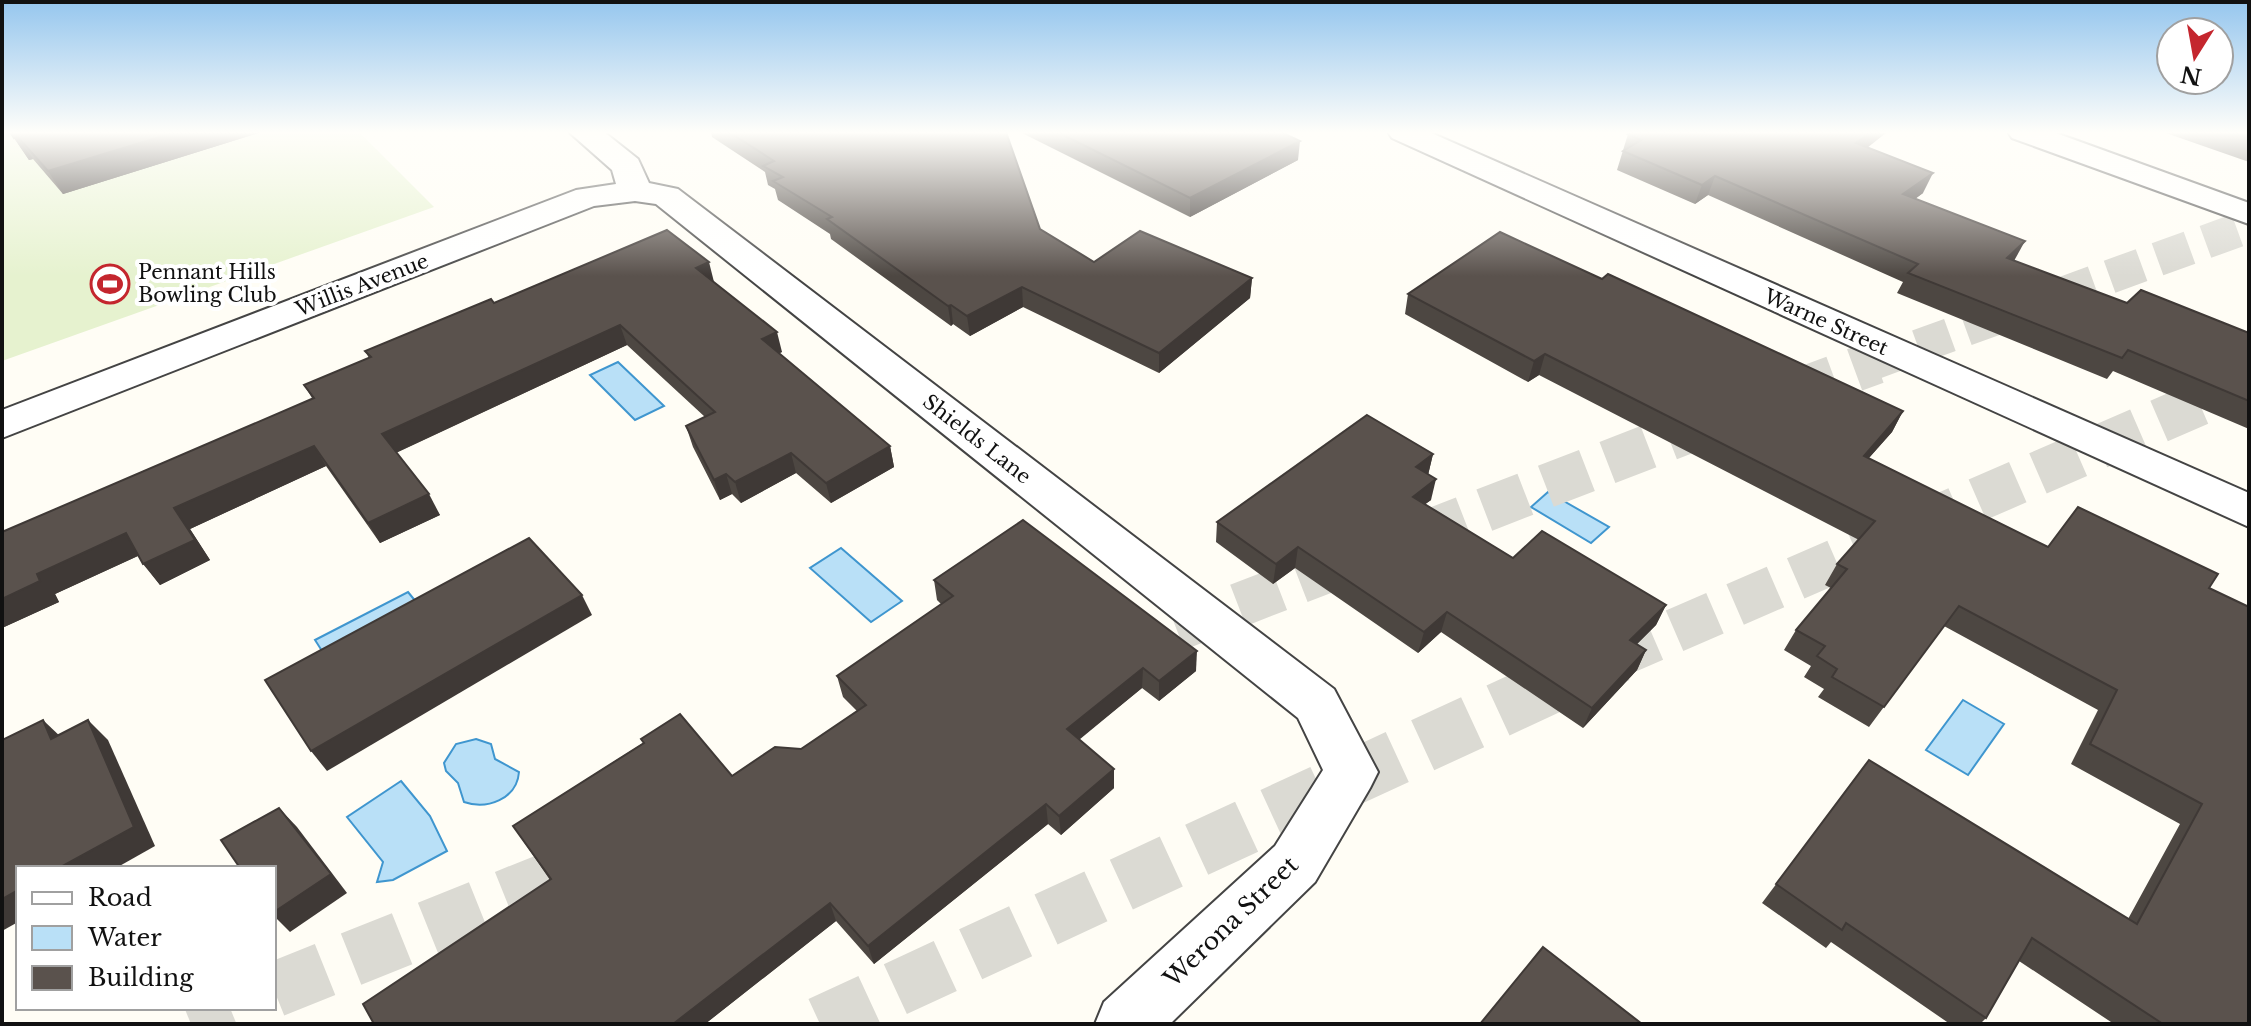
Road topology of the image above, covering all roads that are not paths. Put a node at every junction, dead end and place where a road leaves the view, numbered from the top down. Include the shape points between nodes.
1 (631, 180) edge
2 (1510, 180) edge
3 (2155, 180) edge
4 (635, 191) junction
5 (2249, 214) edge
6 (2, 425) edge
7 (2249, 511) edge
8 (1351, 772) joint
9 (1126, 1024) edge

1 - 4 street
2 - 7 street, Warne Street
3 - 5 street
4 - 6 street, Willis Avenue via 588,197
4 - 8 street, Shields Lane via 666,196 1316,704
8 - 9 street, Werona Street via 1295,864

